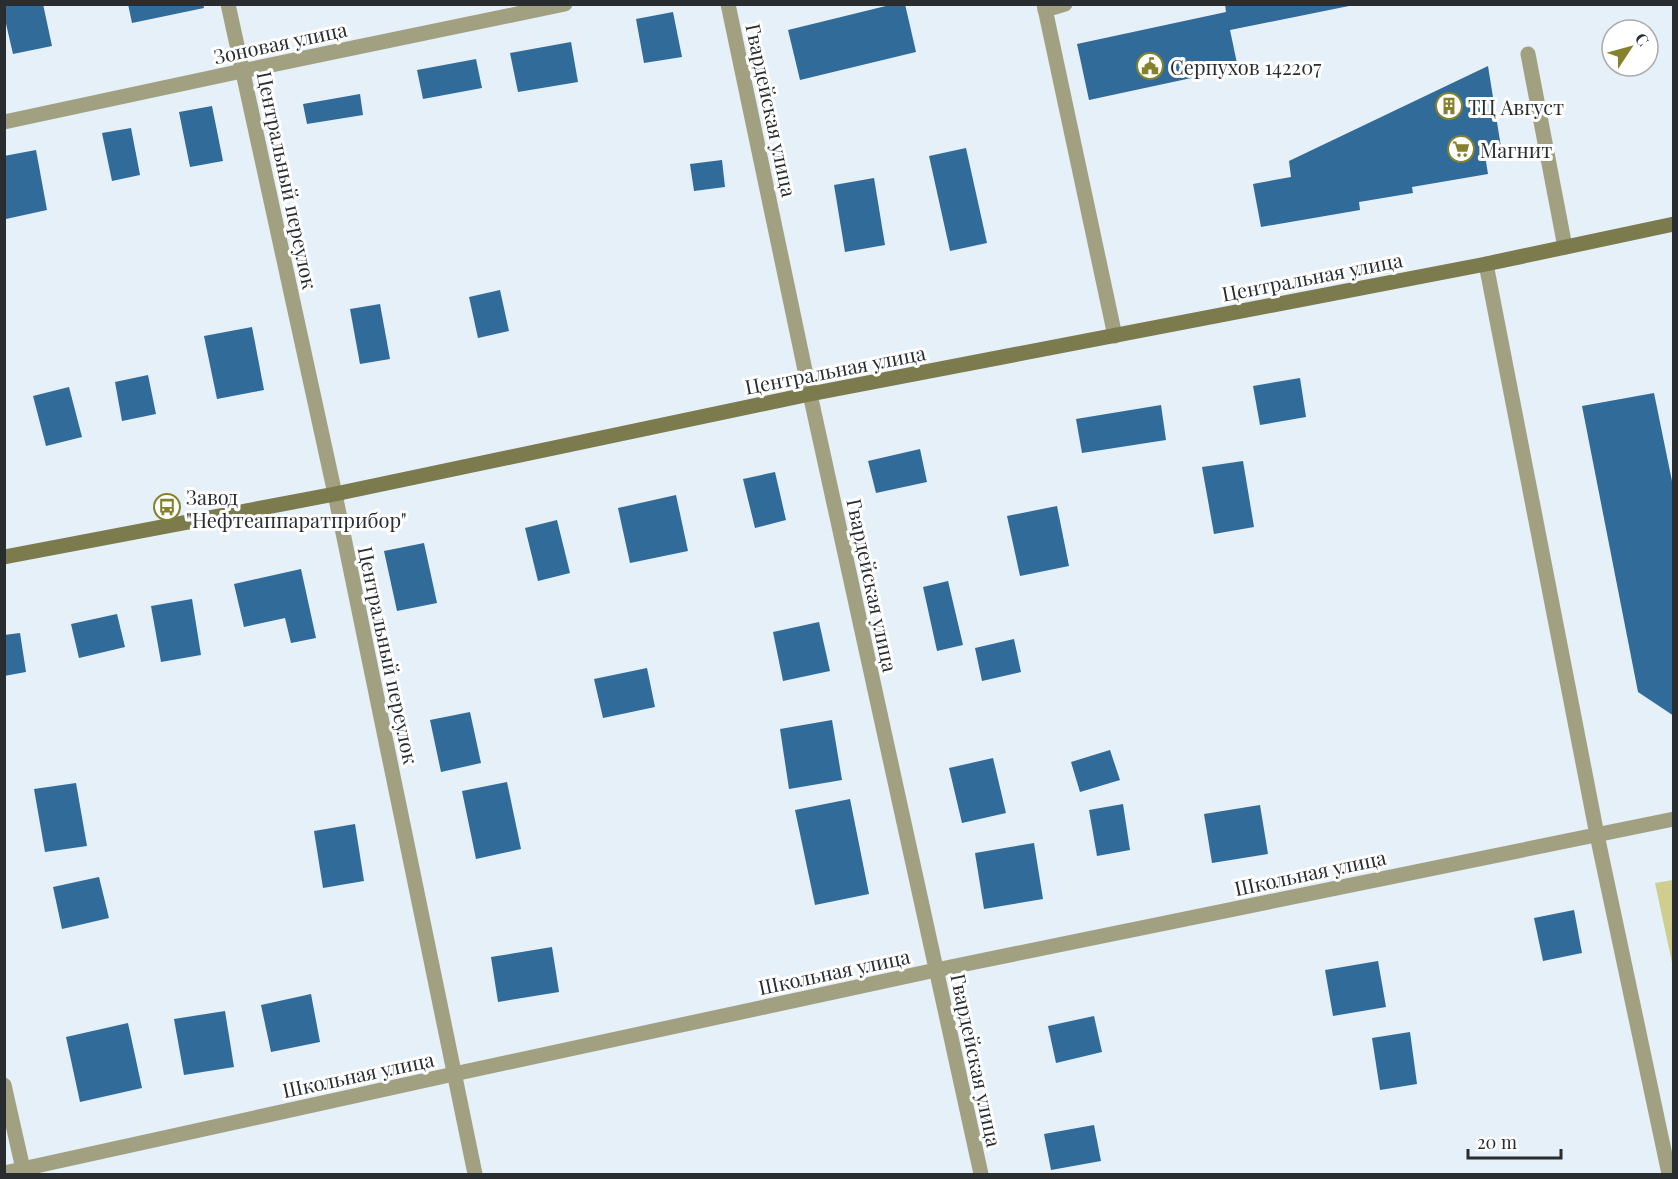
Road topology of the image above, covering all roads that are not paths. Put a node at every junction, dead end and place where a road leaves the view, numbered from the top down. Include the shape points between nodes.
1 (228, 4) edge
2 (565, 4) edge
3 (728, 4) edge
4 (1065, 4) edge
5 (1045, 7) edge
6 (1528, 54) dead end
7 (242, 71) junction
8 (4, 122) edge
9 (1674, 224) edge
10 (1565, 247) junction
11 (1486, 264) junction
12 (1114, 336) junction
13 (810, 394) junction
14 (335, 494) junction
15 (4, 557) edge
16 (1674, 819) edge
17 (1597, 835) junction
18 (936, 970) junction
19 (454, 1074) junction
20 (4, 1085) edge
21 (22, 1169) junction
22 (4, 1173) edge
23 (475, 1174) edge
24 (981, 1174) edge
25 (1668, 1174) edge

1 - 7 street, Центральный переулок
2 - 7 street, Зоновая улица
3 - 13 street, Гвардейская улица
4 - 5 street
5 - 12 street
6 - 10 street
7 - 8 street, Зоновая улица
7 - 14 street, Центральный переулок
9 - 10 street, Центральная улица
10 - 11 street, Центральная улица
11 - 12 street, Центральная улица
11 - 17 street
12 - 13 street, Центральная улица
13 - 14 street, Центральная улица
13 - 18 street, Гвардейская улица
14 - 15 street, Центральная улица
14 - 19 street, Центральный переулок
16 - 17 street, Школьная улица
17 - 18 street, Школьная улица
17 - 25 street
18 - 19 street, Школьная улица
18 - 24 street, Гвардейская улица
19 - 21 street, Школьная улица
19 - 23 street, Центральный переулок
20 - 21 street
21 - 22 street, Школьная улица

